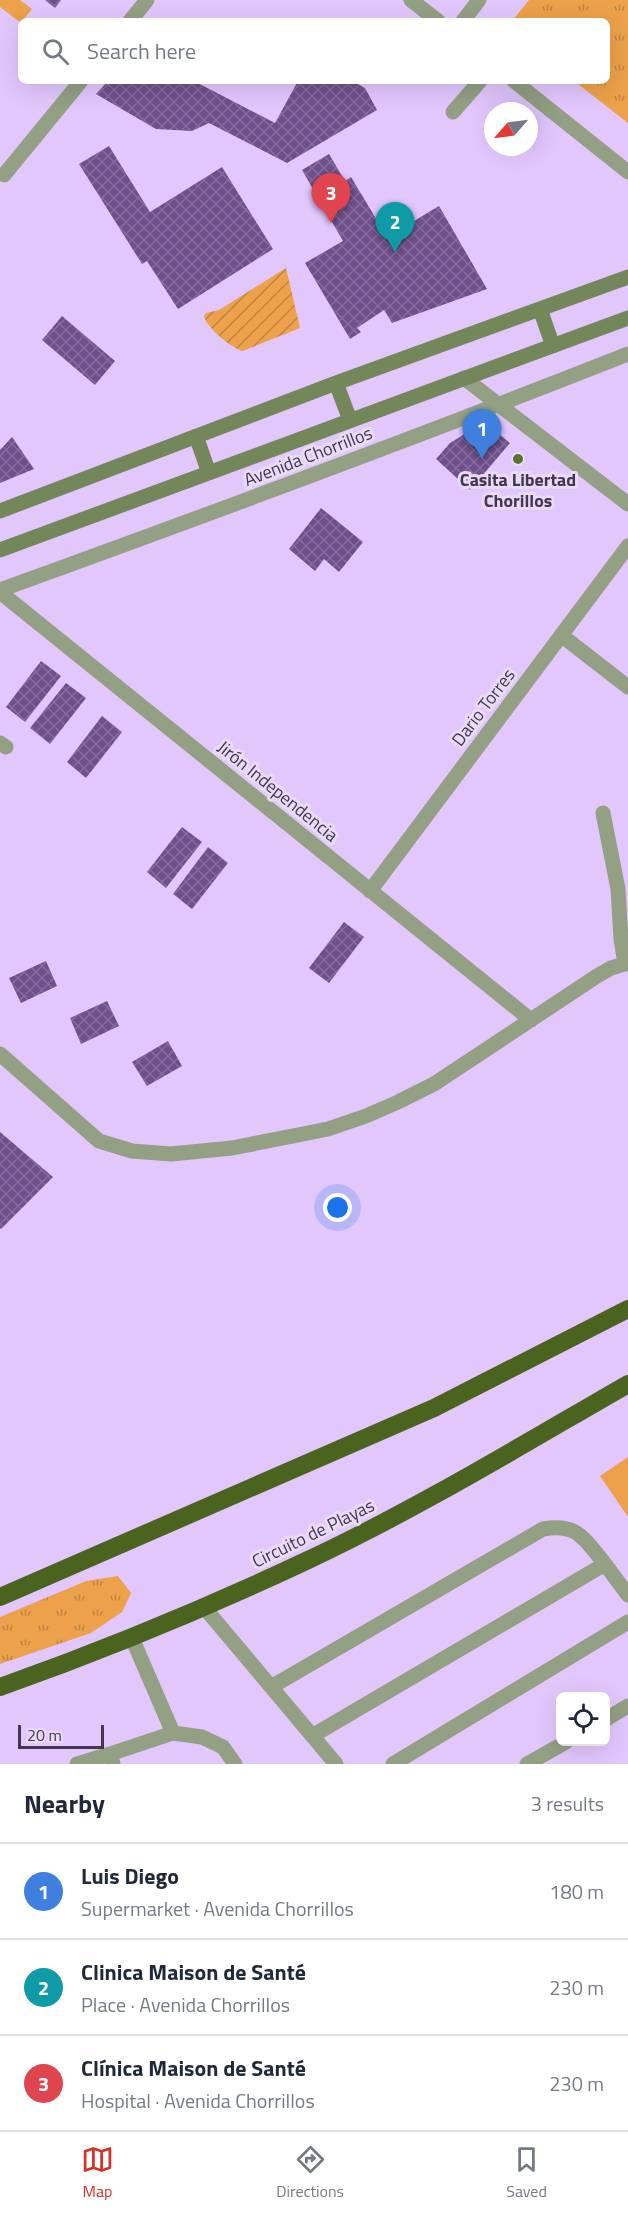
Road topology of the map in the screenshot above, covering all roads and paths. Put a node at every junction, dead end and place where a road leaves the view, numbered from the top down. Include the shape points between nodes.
1 (147, 0) edge
2 (411, 0) edge
3 (479, 0) edge
4 (132, 18) edge
5 (431, 18) edge
6 (465, 18) edge
7 (79, 84) edge
8 (477, 84) edge
9 (518, 84) edge
10 (453, 112) dead end
11 (628, 172) edge
12 (4, 175) dead end
13 (628, 277) edge
14 (540, 309) junction
15 (628, 318) edge
16 (553, 346) junction
17 (628, 354) edge
18 (464, 378) junction
19 (336, 383) junction
20 (498, 405) junction
21 (350, 420) junction
22 (196, 436) junction
23 (208, 473) junction
24 (628, 504) edge
25 (0, 511) edge
26 (628, 546) edge
27 (0, 550) edge
28 (0, 591) edge
29 (561, 635) junction
30 (628, 687) edge
31 (603, 813) dead end
32 (370, 891) junction
33 (626, 963) edge
34 (531, 1020) junction
35 (0, 1054) edge
36 (628, 1309) edge
37 (628, 1384) edge
38 (604, 1564) junction
39 (628, 1594) edge
40 (0, 1598) edge
41 (203, 1606) junction
42 (628, 1622) edge
43 (132, 1638) junction
44 (0, 1687) edge
45 (271, 1687) junction
46 (628, 1706) edge
47 (610, 1717) edge
48 (172, 1734) junction
49 (312, 1736) junction
50 (559, 1746) edge
51 (111, 1759) edge
52 (77, 1764) edge
53 (235, 1764) edge
54 (336, 1764) edge
55 (393, 1764) edge
56 (527, 1764) edge

1 - 4 street
2 - 5 street
3 - 6 street
7 - 12 street
8 - 10 street
9 - 11 street
13 - 14 main road
14 - 16 main road
14 - 19 main road
15 - 16 main road, Avenida Chorrillos
16 - 18 main road, Avenida Chorrillos
17 - 20 street, Avenida Chorrillos
18 - 20 street
18 - 21 main road, Avenida Chorrillos
19 - 21 main road
19 - 22 main road
20 - 24 street
20 - 28 street, Avenida Chorrillos
21 - 23 main road, Avenida Chorrillos
22 - 23 main road
22 - 25 main road
23 - 27 main road, Avenida Chorrillos
26 - 29 street, Dario Torres
28 - 32 street, Jirón Independencia
29 - 30 street
29 - 32 street, Dario Torres
31 - 33 street via 618,889
32 - 34 street, Jirón Independencia
33 - 34 street via 597,976
34 - 35 street via 434,1084 366,1116 328,1129 232,1148 171,1154 132,1151 99,1141
36 - 40 highway via 434,1408
37 - 41 highway, Circuito de Playas via 408,1509 307,1561
38 - 39 street
38 - 45 street via 579,1532 559,1526 543,1529
38 - 49 street
41 - 43 highway, Circuito de Playas
41 - 45 street
42 - 55 street
43 - 44 highway, Circuito de Playas
43 - 48 street
45 - 49 street
46 - 47 street
48 - 51 street
48 - 53 street via 202,1737 223,1747
49 - 54 street
50 - 56 street
51 - 52 street

